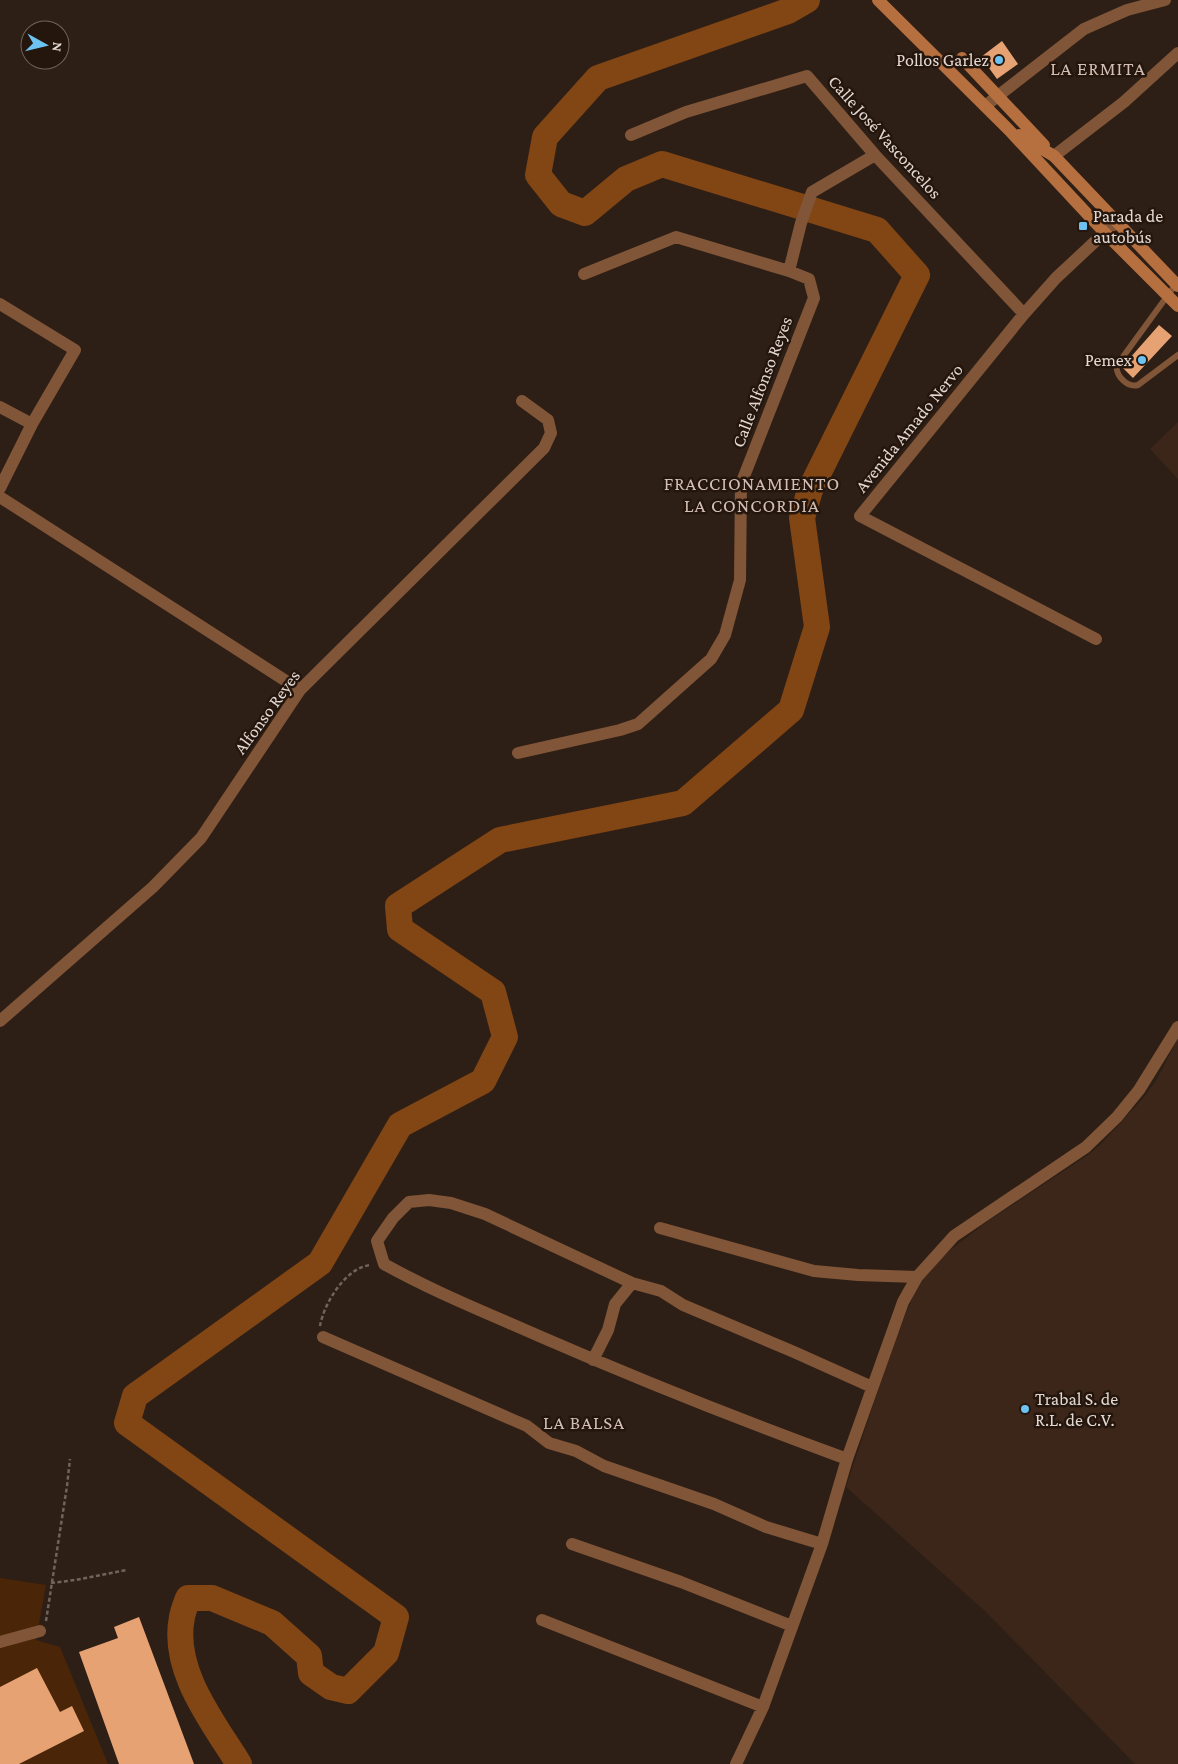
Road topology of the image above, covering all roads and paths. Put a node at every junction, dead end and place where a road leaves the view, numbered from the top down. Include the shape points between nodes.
1 (1165, 0) edge
2 (880, 2) edge
3 (1178, 53) edge
4 (962, 58) dead end
5 (998, 96) junction
6 (984, 106) junction
7 (1008, 129) junction
8 (630, 136) dead end
9 (875, 155) junction
10 (1054, 156) junction
11 (1117, 221) junction
12 (1105, 232) junction
13 (789, 271) junction
14 (584, 274) dead end
15 (1177, 285) edge
16 (1167, 296) junction
17 (0, 304) edge
18 (1178, 306) edge
19 (1024, 314) junction
20 (1178, 354) edge
21 (522, 401) dead end
22 (0, 407) edge
23 (32, 424) junction
24 (0, 488) edge
25 (0, 497) edge
26 (1096, 639) dead end
27 (300, 690) junction
28 (518, 753) dead end
29 (0, 1021) edge
30 (1178, 1028) edge
31 (660, 1228) dead end
32 (384, 1264) junction
33 (916, 1277) junction
34 (632, 1283) junction
35 (323, 1337) joint
36 (593, 1360) junction
37 (872, 1387) junction
38 (70, 1459) dead end
39 (847, 1459) junction
40 (572, 1544) dead end
41 (822, 1544) junction
42 (128, 1570) dead end
43 (51, 1583) junction
44 (542, 1620) dead end
45 (792, 1626) junction
46 (40, 1631) joint
47 (0, 1642) edge
48 (763, 1707) junction
49 (736, 1764) edge

1 - 5 street via 1127,10 1084,29
2 - 6 main road
3 - 10 street via 1124,102
4 - 5 main road
5 - 6 street
5 - 10 main road
6 - 7 main road
7 - 10 main road
7 - 12 main road
8 - 9 street, Calle José Vasconcelos via 686,112 807,76
9 - 13 street via 812,192
9 - 19 street, Calle José Vasconcelos
10 - 11 main road
11 - 12 street, Avenida Amado Nervo
11 - 15 main road
12 - 16 main road
12 - 19 street, Avenida Amado Nervo via 1056,278
13 - 14 street, Calle Alfonso Reyes via 676,237
13 - 28 street, Calle Alfonso Reyes via 808,279 814,298 741,484 740,580 725,635 710,659 638,724
15 - 16 lane
16 - 18 main road
16 - 20 lane via 1116,370 1130,385 1138,385
17 - 23 street via 75,350
19 - 26 street, Avenida Amado Nervo via 860,516
21 - 27 street, Alfonso Reyes via 548,420 551,433 544,448
22 - 23 street
23 - 24 street
25 - 27 street
27 - 29 street, Alfonso Reyes via 201,838 153,887
30 - 33 street via 1139,1090 1086,1147 954,1236
31 - 33 street via 814,1271
32 - 34 street via 377,1241 393,1218 409,1202 429,1200 485,1214
32 - 35 path via 366,1266 341,1281 322,1314 320,1328
32 - 36 street via 421,1284
33 - 37 street via 903,1302
34 - 36 street via 615,1304 608,1330
34 - 37 street via 661,1291 683,1305
35 - 41 street via 527,1426 549,1443 576,1451 604,1466 714,1504 766,1527
36 - 39 street via 755,1426
37 - 39 street
38 - 43 path
39 - 41 street
40 - 45 street
41 - 45 street
42 - 43 path
43 - 46 path via 45,1622
44 - 48 street
45 - 48 street
46 - 47 street
48 - 49 street

